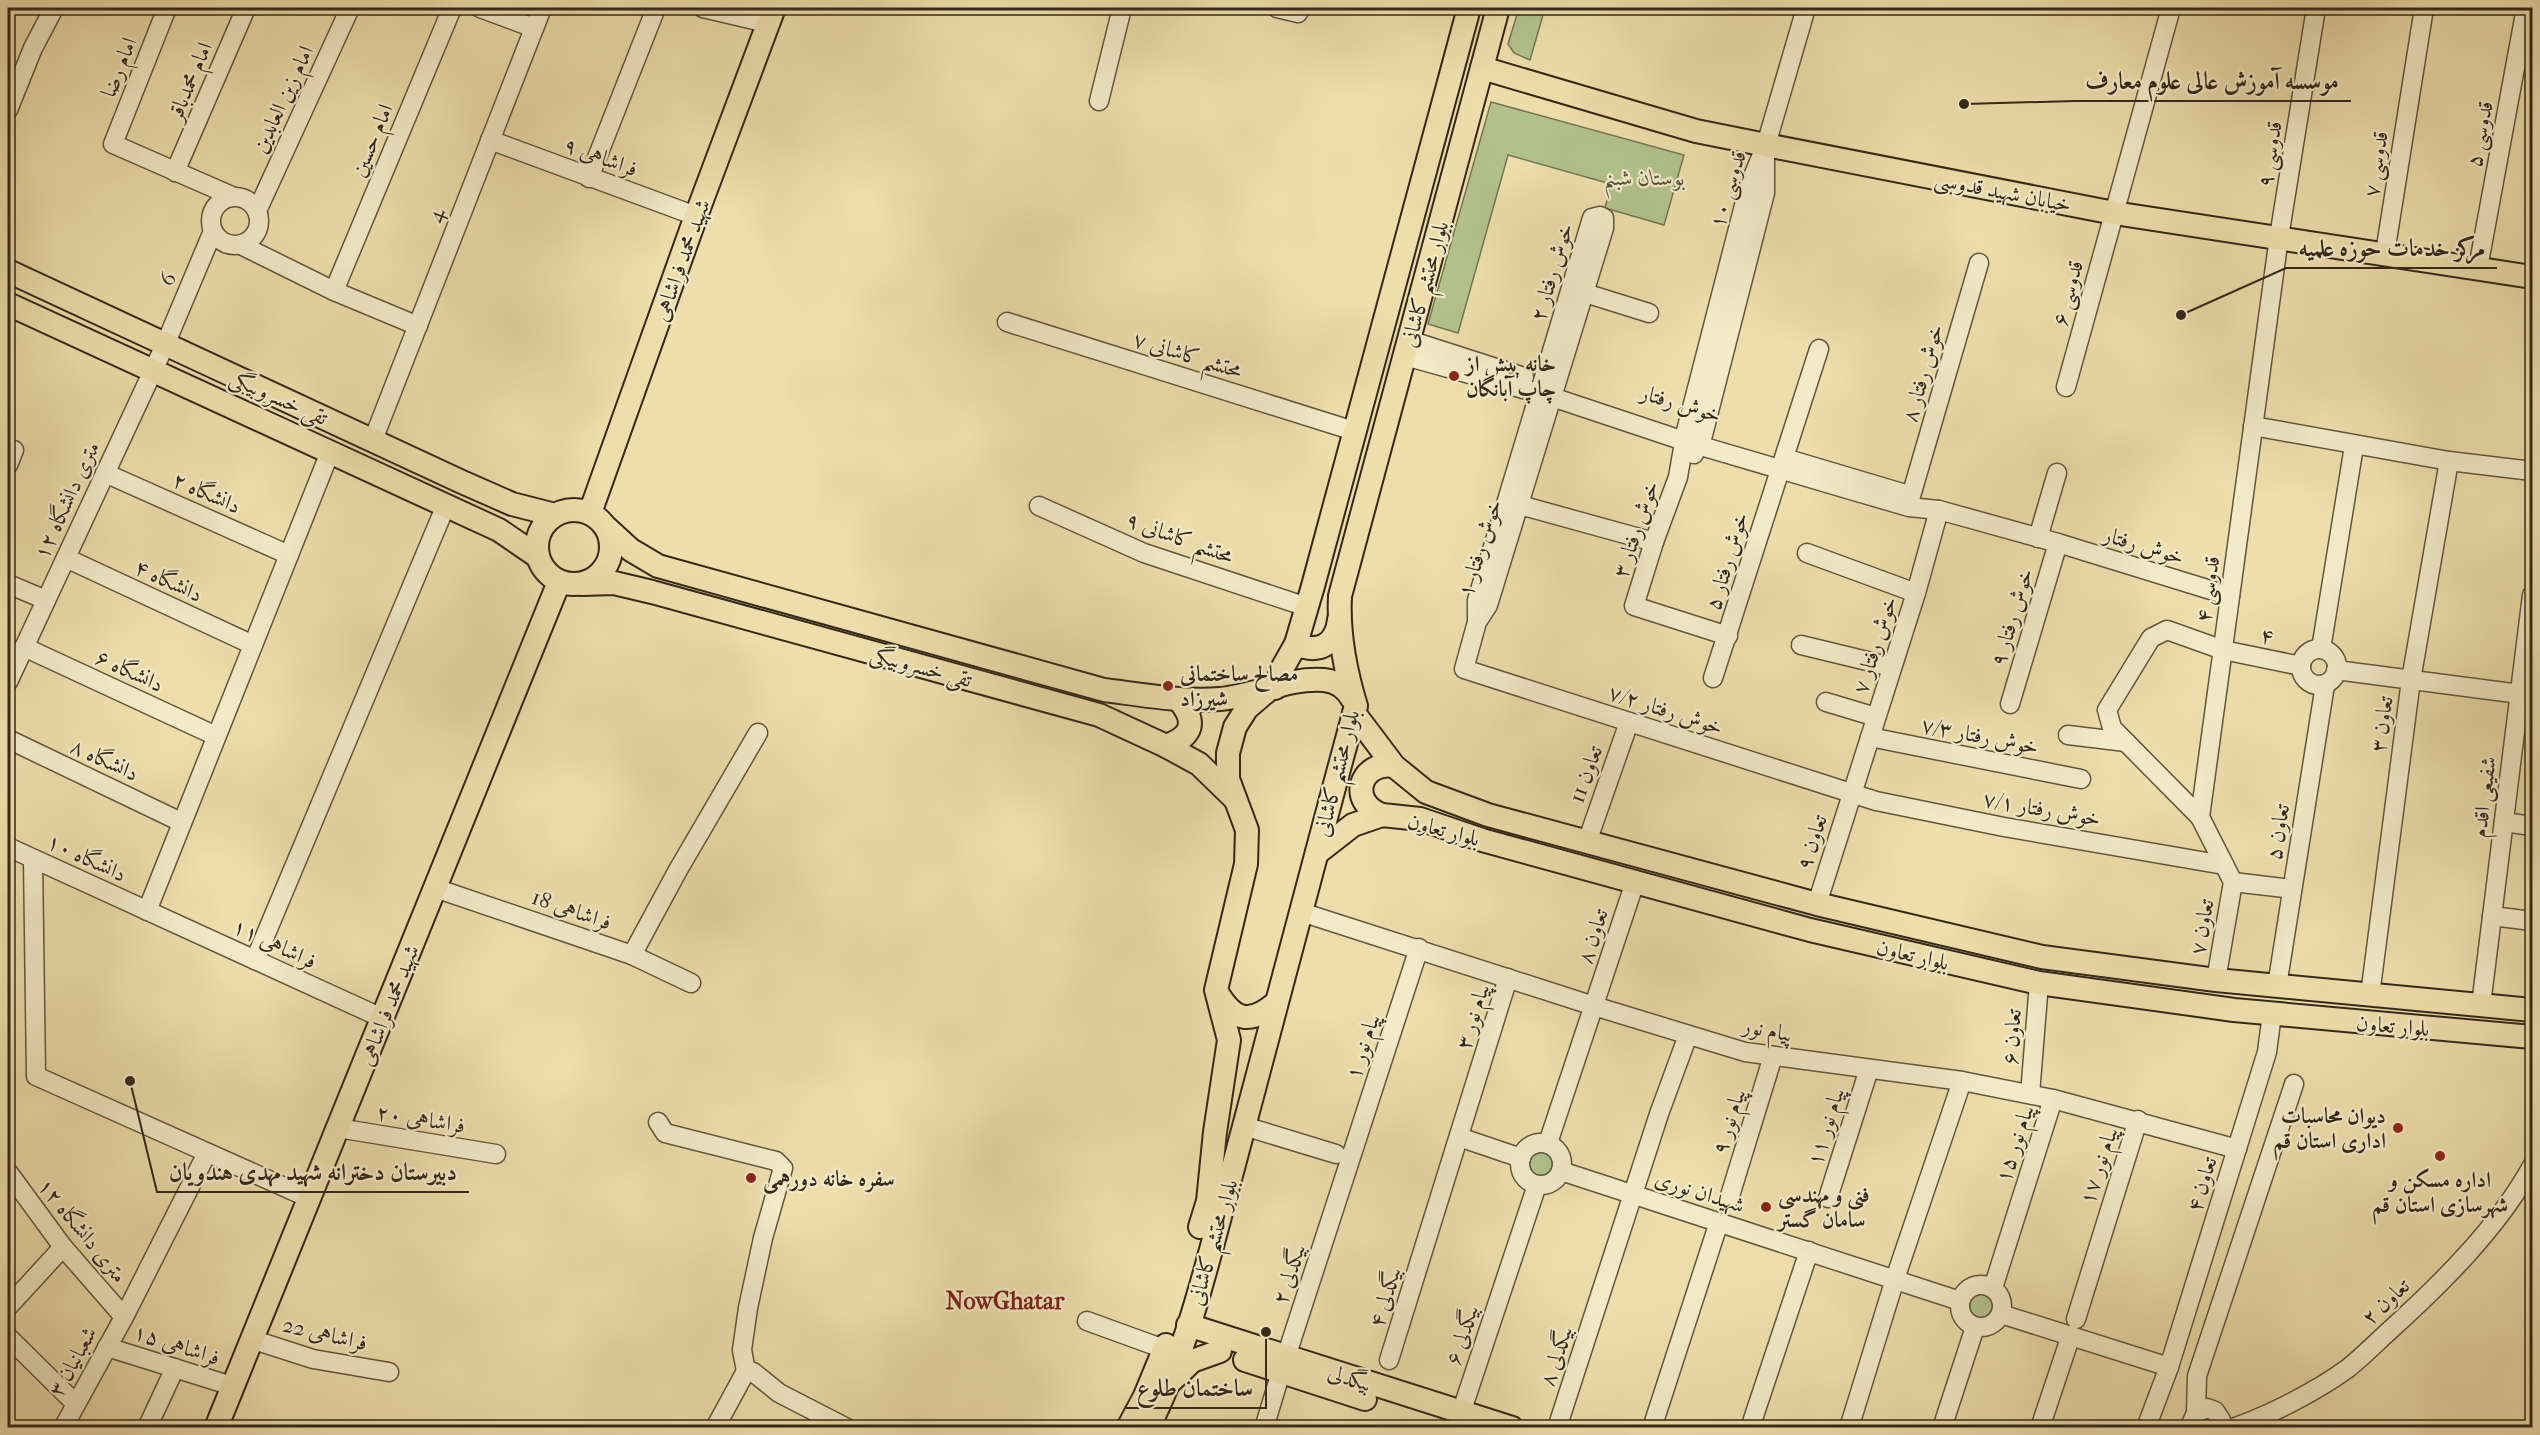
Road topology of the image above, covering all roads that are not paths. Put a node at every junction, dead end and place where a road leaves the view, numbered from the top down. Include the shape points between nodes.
1 (54, 8) edge
2 (167, 8) edge
3 (246, 8) edge
4 (350, 8) edge
5 (452, 8) edge
6 (542, 8) edge
7 (656, 8) edge
8 (703, 8) edge
9 (774, 8) edge
10 (1122, 8) edge
11 (1277, 8) edge
12 (1469, 8) edge
13 (1498, 8) edge
14 (1806, 8) edge
15 (2171, 8) edge
16 (2316, 8) edge
17 (2424, 8) edge
18 (2526, 8) edge
19 (487, 9) edge
20 (1298, 13) dead end
21 (754, 20) dead end
22 (534, 28) junction
23 (1482, 68) junction
24 (1099, 102) dead end
25 (8, 110) edge
26 (490, 140) junction
27 (1766, 145) junction
28 (175, 172) junction
29 (589, 178) junction
30 (232, 196) junction
31 (258, 211) junction
32 (2114, 213) junction
33 (696, 216) junction
34 (213, 231) junction
35 (2279, 237) junction
36 (241, 245) junction
37 (2385, 254) junction
38 (1979, 263) dead end
39 (2478, 268) junction
40 (8, 270) edge
41 (2532, 277) edge
42 (334, 291) junction
43 (1585, 293) junction
44 (8, 304) edge
45 (1649, 313) dead end
46 (1007, 322) dead end
47 (418, 326) junction
48 (165, 345) junction
49 (1407, 348) junction
50 (1819, 349) dead end
51 (153, 370) junction
52 (2066, 387) dead end
53 (1547, 391) junction
54 (2253, 426) junction
55 (1354, 431) junction
56 (1693, 438) junction
57 (373, 440) junction
58 (2354, 446) junction
59 (330, 452) junction
60 (2449, 461) junction
61 (1782, 463) junction
62 (2532, 471) edge
63 (105, 473) junction
64 (2057, 473) dead end
65 (1678, 477) joint
66 (1911, 496) junction
67 (1513, 503) junction
68 (446, 505) junction
69 (1039, 506) dead end
70 (1940, 510) junction
71 (590, 513) junction
72 (555, 514) junction
73 (607, 528) junction
74 (2038, 538) junction
75 (1654, 542) junction
76 (2058, 543) junction
77 (1807, 553) dead end
78 (288, 555) junction
79 (537, 556) junction
80 (66, 558) junction
81 (559, 582) junction
82 (8, 584) edge
83 (582, 584) junction
84 (1916, 593) junction
85 (2230, 596) junction
86 (2532, 596) edge
87 (46, 600) junction
88 (1306, 607) junction
89 (1339, 620) junction
90 (1728, 636) junction
91 (1296, 644) junction
92 (252, 645) junction
93 (1801, 645) dead end
94 (24, 647) junction
95 (2321, 650) junction
96 (2223, 651) junction
97 (2301, 666) junction
98 (1892, 667) junction
99 (1464, 669) joint
100 (2336, 670) junction
101 (1713, 678) dead end
102 (2411, 680) junction
103 (8, 682) edge
104 (2325, 685) junction
105 (1271, 689) junction
106 (2520, 694) junction
107 (1179, 700) junction
108 (1826, 702) dead end
109 (2010, 704) dead end
110 (1355, 710) junction
111 (1876, 717) junction
112 (1629, 722) junction
113 (758, 733) dead end
114 (2068, 735) dead end
115 (216, 736) junction
116 (1870, 737) junction
117 (8, 739) edge
118 (2126, 742) junction
119 (1166, 746) junction
120 (1394, 766) junction
121 (2081, 779) dead end
122 (1852, 794) junction
123 (1238, 802) junction
124 (1382, 815) junction
125 (2200, 817) junction
126 (181, 822) junction
127 (2504, 822) junction
128 (2532, 826) edge
129 (1587, 842) junction
130 (8, 847) edge
131 (1317, 853) junction
132 (33, 859) junction
133 (2224, 866) junction
134 (1635, 882) junction
135 (2233, 882) junction
136 (435, 888) junction
137 (2292, 889) junction
138 (1817, 904) junction
139 (147, 911) junction
140 (1301, 912) junction
141 (2492, 916) junction
142 (2532, 921) edge
143 (1419, 948) junction
144 (632, 954) junction
145 (255, 960) junction
146 (1508, 978) junction
147 (2216, 980) junction
148 (691, 983) dead end
149 (2039, 983) junction
150 (2277, 986) junction
151 (1216, 990) junction
152 (2370, 995) junction
153 (1276, 1003) junction
154 (2481, 1005) junction
155 (1594, 1006) junction
156 (2532, 1010) edge
157 (2272, 1014) junction
158 (382, 1018) junction
159 (1688, 1035) junction
160 (2532, 1037) edge
161 (1773, 1056) junction
162 (1869, 1069) junction
163 (1962, 1082) junction
164 (2294, 1084) dead end
165 (2030, 1094) junction
166 (2053, 1099) junction
167 (2138, 1120) junction
168 (658, 1122) dead end
169 (338, 1128) junction
170 (1215, 1132) junction
171 (1243, 1132) junction
172 (1459, 1137) junction
173 (1548, 1143) junction
174 (2237, 1149) junction
175 (207, 1153) junction
176 (496, 1154) dead end
177 (1344, 1156) junction
178 (1521, 1158) junction
179 (2532, 1166) edge
180 (1561, 1171) junction
181 (10, 1182) edge
182 (1537, 1185) junction
183 (1633, 1194) junction
184 (309, 1198) junction
185 (1828, 1198) dead end
186 (1729, 1199) dead end
187 (1719, 1222) junction
188 (1324, 1241) joint
189 (63, 1247) junction
190 (1809, 1251) junction
191 (1894, 1279) junction
192 (1993, 1288) junction
193 (1960, 1301) junction
194 (8, 1307) edge
195 (2001, 1314) junction
196 (124, 1317) junction
197 (1087, 1321) dead end
198 (1975, 1327) junction
199 (2073, 1327) junction
200 (8, 1337) edge
201 (1178, 1338) junction
202 (252, 1339) junction
203 (107, 1347) junction
204 (1220, 1351) junction
205 (1389, 1360) dead end
206 (1284, 1365) junction
207 (2169, 1367) junction
208 (176, 1368) junction
209 (746, 1371) junction
210 (388, 1372) dead end
211 (232, 1386) junction
212 (1166, 1388) junction
213 (76, 1404) junction
214 (2194, 1420) edge
215 (1458, 1424) edge
216 (63, 1428) edge
217 (147, 1428) edge
218 (216, 1428) edge
219 (715, 1428) edge
220 (847, 1428) edge
221 (1128, 1428) edge
222 (1148, 1428) edge
223 (1264, 1428) edge
224 (1512, 1428) edge
225 (1557, 1428) edge
226 (1652, 1428) edge
227 (1750, 1428) edge
228 (1849, 1428) edge
229 (1942, 1428) edge
230 (2040, 1428) edge
231 (2146, 1428) edge
232 (2219, 1428) edge
233 (2233, 1428) edge

1 - 25 street
2 - 28 street, امام رضا via 113,144
3 - 28 street, امام محمدباقر
4 - 31 street, امام زین العابدین
5 - 42 street, امام حسین
6 - 22 street, 4
7 - 29 street
8 - 21 street
9 - 33 main road, شهید محمد فراشاهی
10 - 24 street
11 - 20 street
12 - 55 main road, بلوار محتشم کاشانی
13 - 23 main road, بلوار محتشم کاشانی
14 - 27 street, قدوسی ۱۰
15 - 32 street, قدوسی ۶
16 - 35 street, قدوسی ۹
17 - 37 street, قدوسی ۷
18 - 39 street, قدوسی ۵
19 - 22 street
22 - 26 street, 4
23 - 27 main road, خیابان شهید قدوسی via 1695,131
23 - 49 main road, بلوار محتشم کاشانی
26 - 29 street, فراشاهی ۹
26 - 47 street, 4
27 - 32 main road, خیابان شهید قدوسی
27 - 56 street, قدوسی ۱۰ via 1749,186
28 - 30 street
29 - 33 street, فراشاهی ۹
30 - 31 street via 247,200
30 - 34 street via 218,203 214,210
31 - 36 street via 259,225 253,237
32 - 35 main road, خیابان شهید قدوسی
32 - 52 street, قدوسی ۶
33 - 71 main road, شهید محمد فراشاهی
34 - 36 street via 219,240
34 - 48 street, 6
35 - 37 main road, خیابان شهید قدوسی
35 - 54 street, قدوسی ۴
36 - 42 street
37 - 39 main road, خیابان شهید قدوسی
38 - 66 street, خوش رفتار ۸
39 - 41 main road, خیابان شهید قدوسی
40 - 48 main road, تقی خسروبیگی
42 - 47 street
43 - 45 street
43 - 53 street, خوش رفتار ۲
43 - 53 street, خوش رفتار ۲ via 1604,228 1604,218 1600,216 1592,218
44 - 51 main road, تقی خسروبیگی
46 - 55 street, محتشم کاشانی ۷
47 - 57 street, 4
48 - 51 street, 6
48 - 57 main road, تقی خسروبیگی
49 - 53 street, خوش رفتار
49 - 89 main road, بلوار محتشم کاشانی via 1340,596
50 - 61 street, خوش رفتار ۵
51 - 59 main road, تقی خسروبیگی
51 - 63 street, ۱۲ متری دانشگاه
53 - 56 street, خوش رفتار
53 - 67 street, خوش رفتار ۱
54 - 58 street
54 - 85 street, قدوسی ۴
55 - 88 main road, بلوار محتشم کاشانی
56 - 61 street, خوش رفتار
56 - 65 street, قدوسی ۱۰
57 - 72 main road, تقی خسروبیگی via 512,504
58 - 60 street
58 - 95 street
59 - 68 main road, تقی خسروبیگی
59 - 78 street
60 - 62 street
60 - 102 street, تعاون ۳
61 - 66 street, خوش رفتار
61 - 70 street, خوش رفتار via 1909,507
61 - 90 street, خوش رفتار ۵
63 - 78 street, دانشگاه ۲
63 - 80 street, ۱۲ متری دانشگاه
64 - 74 street
65 - 75 street, خوش رفتار ۳
66 - 70 street, خوش رفتار
67 - 75 street
67 - 99 street, خوش رفتار ۱ via 1477,600 1477,622
68 - 79 main road, تقی خسروبیگی via 500,530
68 - 145 street
69 - 88 street, محتشم کاشانی ۹ via 1144,553
70 - 74 street, خوش رفتار
70 - 84 street, خوش رفتار ۷
71 - 72 main road via 578,510
71 - 73 main road
72 - 79 main road via 539,532
73 - 83 main road via 611,539 608,562 593,580
73 - 107 main road, تقی خسروبیگی via 631,550 658,566 1104,690
74 - 76 street, خوش رفتار
75 - 90 street, خوش رفتار ۳ via 1634,606
76 - 85 street, خوش رفتار
76 - 109 street, خوش رفتار ۹
77 - 84 street
78 - 92 street
79 - 81 main road via 549,576
80 - 87 street, ۱۲ متری دانشگاه
80 - 92 street, دانشگاه ۴
81 - 83 main road
81 - 136 main road, شهید محمد فراشاهی
82 - 87 street
83 - 119 main road, تقی خسروبیگی via 615,583 643,590 1087,712
84 - 98 street, خوش رفتار ۷
85 - 96 street, قدوسی ۴
86 - 106 street, شفیعی اقدم
87 - 94 street, ۱۲ متری دانشگاه
88 - 91 main road, بلوار محتشم کاشانی
89 - 91 main road via 1334,637 1320,648 1307,649
89 - 110 main road, بلوار محتشم کاشانی
90 - 101 street, خوش رفتار ۵
91 - 105 main road, بلوار محتشم کاشانی
92 - 115 street
93 - 98 street
94 - 103 street, ۱۲ متری دانشگاه
94 - 115 street, دانشگاه ۶
95 - 97 street via 2309,651
95 - 100 street via 2332,654
96 - 97 street, ۴
96 - 118 street, ۴ via 2167,630 2151,638 2107,710 2112,728
96 - 125 street, قدوسی ۴
97 - 104 street via 2308,682
98 - 111 street, خوش رفتار ۷
99 - 112 street, خوش رفتار ۷/۲
100 - 102 street
100 - 104 street
102 - 106 street
102 - 152 street, تعاون ۳
104 - 137 street, تعاون ۵
105 - 107 main road, تقی خسروبیگی via 1221,699
105 - 110 main road, بلوار تعاون via 1303,678 1328,680 1349,693
105 - 123 main road, بلوار محتشم کاشانی via 1247,708 1235,727 1228,753 1228,779
106 - 127 street, شفیعی اقدم
107 - 119 main road via 1189,712 1190,728 1181,741
108 - 111 street
110 - 120 main road, بلوار تعاون
110 - 131 main road, بلوار محتشم کاشانی
111 - 116 street, خوش رفتار ۷
112 - 122 street, خوش رفتار ۷/۲
112 - 129 street, تعاون 11
113 - 144 street
114 - 118 street
115 - 126 street
116 - 121 street, خوش رفتار ۷/۳
116 - 122 street, خوش رفتار ۷
117 - 126 street, دانشگاه ۸
118 - 125 street, ۴
119 - 123 main road, تقی خسروبیگی via 1199,764
120 - 124 main road via 1371,770 1362,784 1368,807
120 - 129 main road, بلوار تعاون via 1426,792 1488,815
122 - 133 street, خوش رفتار ۷/۱
122 - 138 street, تعاون ۹
123 - 151 main road, بلوار محتشم کاشانی via 1247,830 1246,864
124 - 131 main road, بلوار تعاون via 1353,825
124 - 134 main road, بلوار تعاون via 1419,819
125 - 133 street
126 - 139 street
127 - 128 street
127 - 141 street, شفیعی اقدم
129 - 138 main road, بلوار تعاون
130 - 132 street, دانشگاه ۱۰
131 - 140 main road, بلوار محتشم کاشانی
132 - 139 street, دانشگاه ۱۰
132 - 175 street via 36,1076
133 - 135 street
134 - 149 main road, بلوار تعاون via 1810,930
134 - 155 street, تعاون ۸
135 - 137 street
135 - 147 street, تعاون ۷
136 - 144 street, فراشاهی 18
136 - 158 main road, شهید محمد فراشاهی
137 - 150 street, تعاون ۵
138 - 147 main road, بلوار تعاون via 2042,957
139 - 145 street, فراشاهی ۱۱
140 - 143 street, پیام نور
140 - 153 main road, بلوار محتشم کاشانی
141 - 142 street
141 - 154 street, شفیعی اقدم
143 - 146 street, پیام نور
143 - 177 street, پیام نور ۱
144 - 148 street, فراشاهی 18
145 - 158 street, فراشاهی ۱۱
146 - 155 street, پیام نور
146 - 172 street, پیام نور ۳
147 - 150 main road, بلوار تعاون
149 - 157 main road, بلوار تعاون
149 - 165 street, تعاون ۶
150 - 152 main road, بلوار تعاون
150 - 157 main road
151 - 153 main road via 1226,1007 1248,1018
151 - 170 main road, بلوار محتشم کاشانی via 1229,1040
152 - 154 main road, بلوار تعاون
153 - 171 main road, بلوار محتشم کاشانی
154 - 156 main road, بلوار تعاون
155 - 159 street, پیام نور
155 - 173 street, تعاون ۸
157 - 160 main road, بلوار تعاون
157 - 174 street, تعاون ۴ via 2266,1052
158 - 169 main road, شهید محمد فراشاهی
159 - 161 street, پیام نور
159 - 183 street, بیگدلی ۸
161 - 162 street, پیام نور
161 - 186 street, پیام نور ۹
162 - 163 street, پیام نور
162 - 185 street, پیام نور ۱۱
163 - 165 street, پیام نور
163 - 191 street
164 - 214 street via 2197,1376
165 - 166 street, پیام نور
166 - 167 street, پیام نور
166 - 192 street, پیام نور ۱۵
167 - 174 street, پیام نور
167 - 199 street, پیام نور ۱۷
168 - 209 street via 665,1133 776,1161 783,1168 748,1308 742,1350
169 - 176 street, فراشاهی ۲۰
169 - 184 main road, شهید محمد فراشاهی
170 - 171 main road via 1225,1146 1231,1146
170 - 201 main road, بلوار محتشم کاشانی via 1208,1201 1170,1335
171 - 177 street
171 - 201 main road, بلوار محتشم کاشانی
172 - 178 street
172 - 205 street, بیگدلی ۴
173 - 178 street via 1532,1144
173 - 180 street via 1562,1156
174 - 207 street, تعاون ۴
175 - 184 street
175 - 196 street, شعبانیان ۳
177 - 188 street, پیام نور ۱
178 - 182 street via 1522,1175
179 - 233 street, تعاون ۲ via 2520,1188 2478,1241 2412,1311 2347,1369 2281,1408
180 - 182 street via 1553,1182
180 - 183 street, شهیدان نوری
181 - 189 street, ۱۲ متری دانشگاه
182 - 215 street, بیگدلی ۶
183 - 187 street, شهیدان نوری
183 - 225 street, بیگدلی ۸
184 - 202 main road, شهید محمد فراشاهی
187 - 190 street, شهیدان نوری
187 - 226 street
188 - 206 street, بیگدلی ۲
189 - 194 street
189 - 196 street, ۱۲ متری دانشگاه
190 - 191 street, شهیدان نوری
190 - 227 street
191 - 193 street, شهیدان نوری
191 - 228 street
192 - 193 street via 1972,1287
192 - 195 street via 2002,1299
193 - 198 street via 1962,1317
195 - 198 street via 1987,1327
195 - 199 street
196 - 203 street, شعبانیان ۳
197 - 201 street
198 - 229 street
199 - 207 street
199 - 230 street, پیام نور ۱۷
200 - 213 street
201 - 204 main road, بیگدلی
201 - 206 main road, بیگدلی
201 - 212 main road, بلوار محتشم کاشانی
201 - 221 main road, بلوار محتشم کاشانی
202 - 210 street, فراشاهی 22 via 313,1359
202 - 211 main road, شهید محمد فراشاهی
203 - 208 street, فراشاهی ۱۵
203 - 213 street, شعبانیان ۳
204 - 206 main road, بیگدلی
204 - 212 main road via 1192,1361
206 - 215 main road, بیگدلی
206 - 223 street, بیگدلی ۲
207 - 231 street, تعاون ۴
208 - 211 street, فراشاهی ۱۵
208 - 217 street
209 - 219 street
209 - 220 street
211 - 218 main road, شهید محمد فراشاهی
212 - 222 main road, بلوار محتشم کاشانی
213 - 216 street, شعبانیان ۳
214 - 232 street via 2207,1408 2221,1420
215 - 224 main road, بیگدلی

